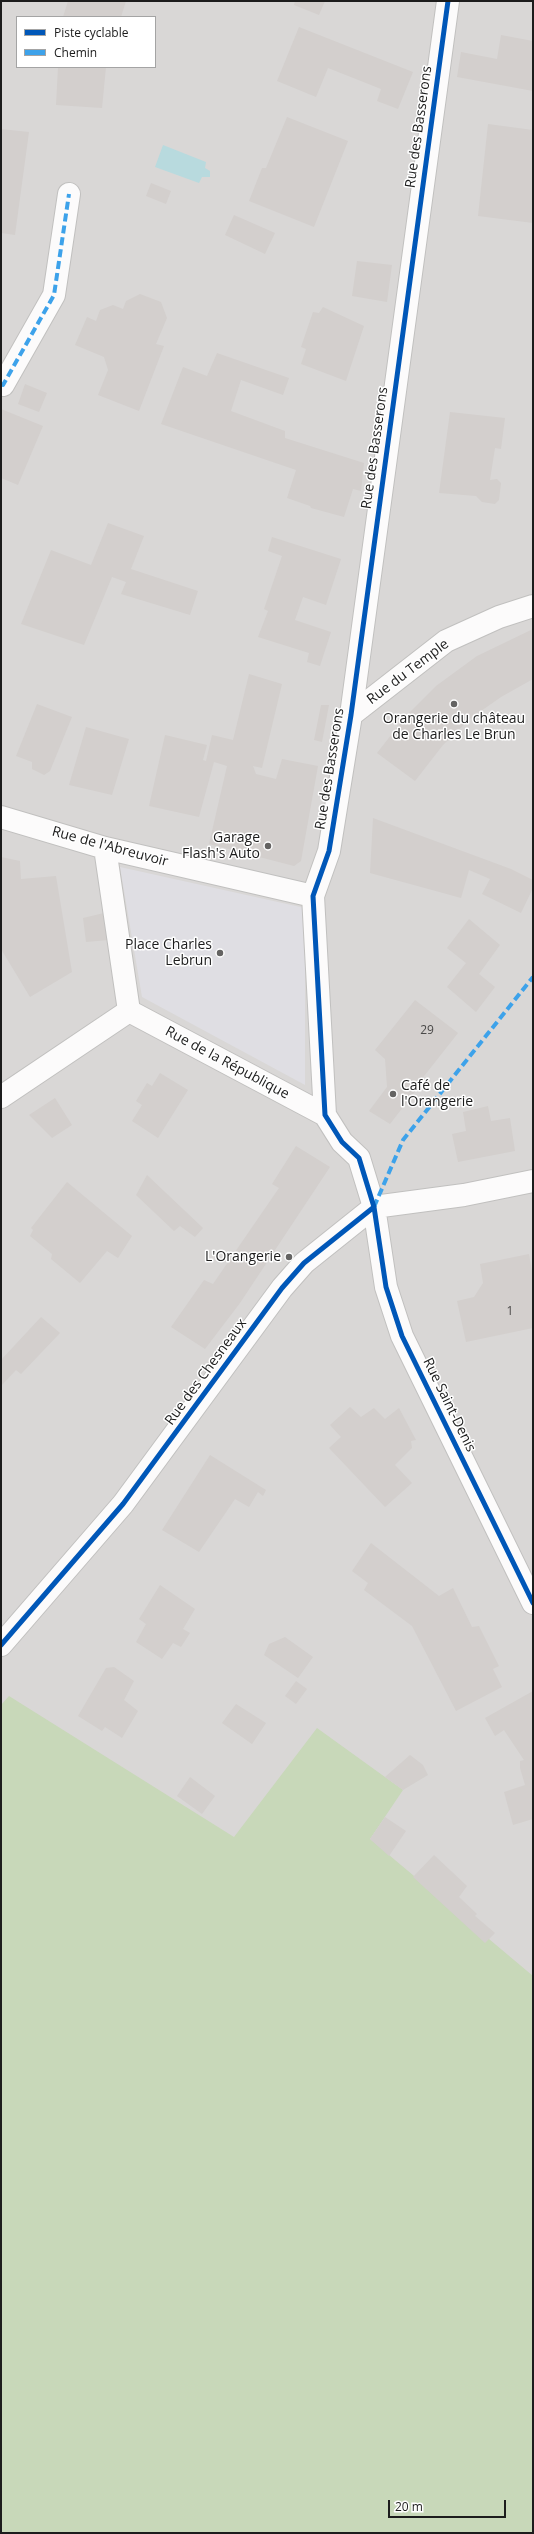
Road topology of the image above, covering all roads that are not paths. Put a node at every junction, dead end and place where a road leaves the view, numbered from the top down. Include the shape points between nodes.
1 (448, 1) edge
2 (69, 194) dead end
3 (1, 384) edge
4 (533, 606) edge
5 (351, 715) junction
6 (1, 817) edge
7 (105, 848) junction
8 (314, 896) junction
9 (129, 1011) junction
10 (1, 1098) edge
11 (325, 1115) junction
12 (533, 1181) edge
13 (374, 1207) junction
14 (533, 1603) edge
15 (1, 1645) edge

1 - 5 street, Rue des Basserons
2 - 3 street via 54,295 3,385
4 - 5 street, Rue du Temple via 499,617 446,641
5 - 8 street, Rue des Basserons via 329,851
6 - 7 street, Rue de l'Abreuvoir
7 - 8 street, Rue de l'Abreuvoir
7 - 9 street
8 - 11 street
9 - 10 street
9 - 11 street, Rue de la République
11 - 13 street via 342,1142 359,1158
12 - 13 street via 464,1195
13 - 14 street, Rue Saint-Denis via 386,1287 402,1336
13 - 15 street, Rue des Chesneaux via 304,1262 282,1288 123,1504

